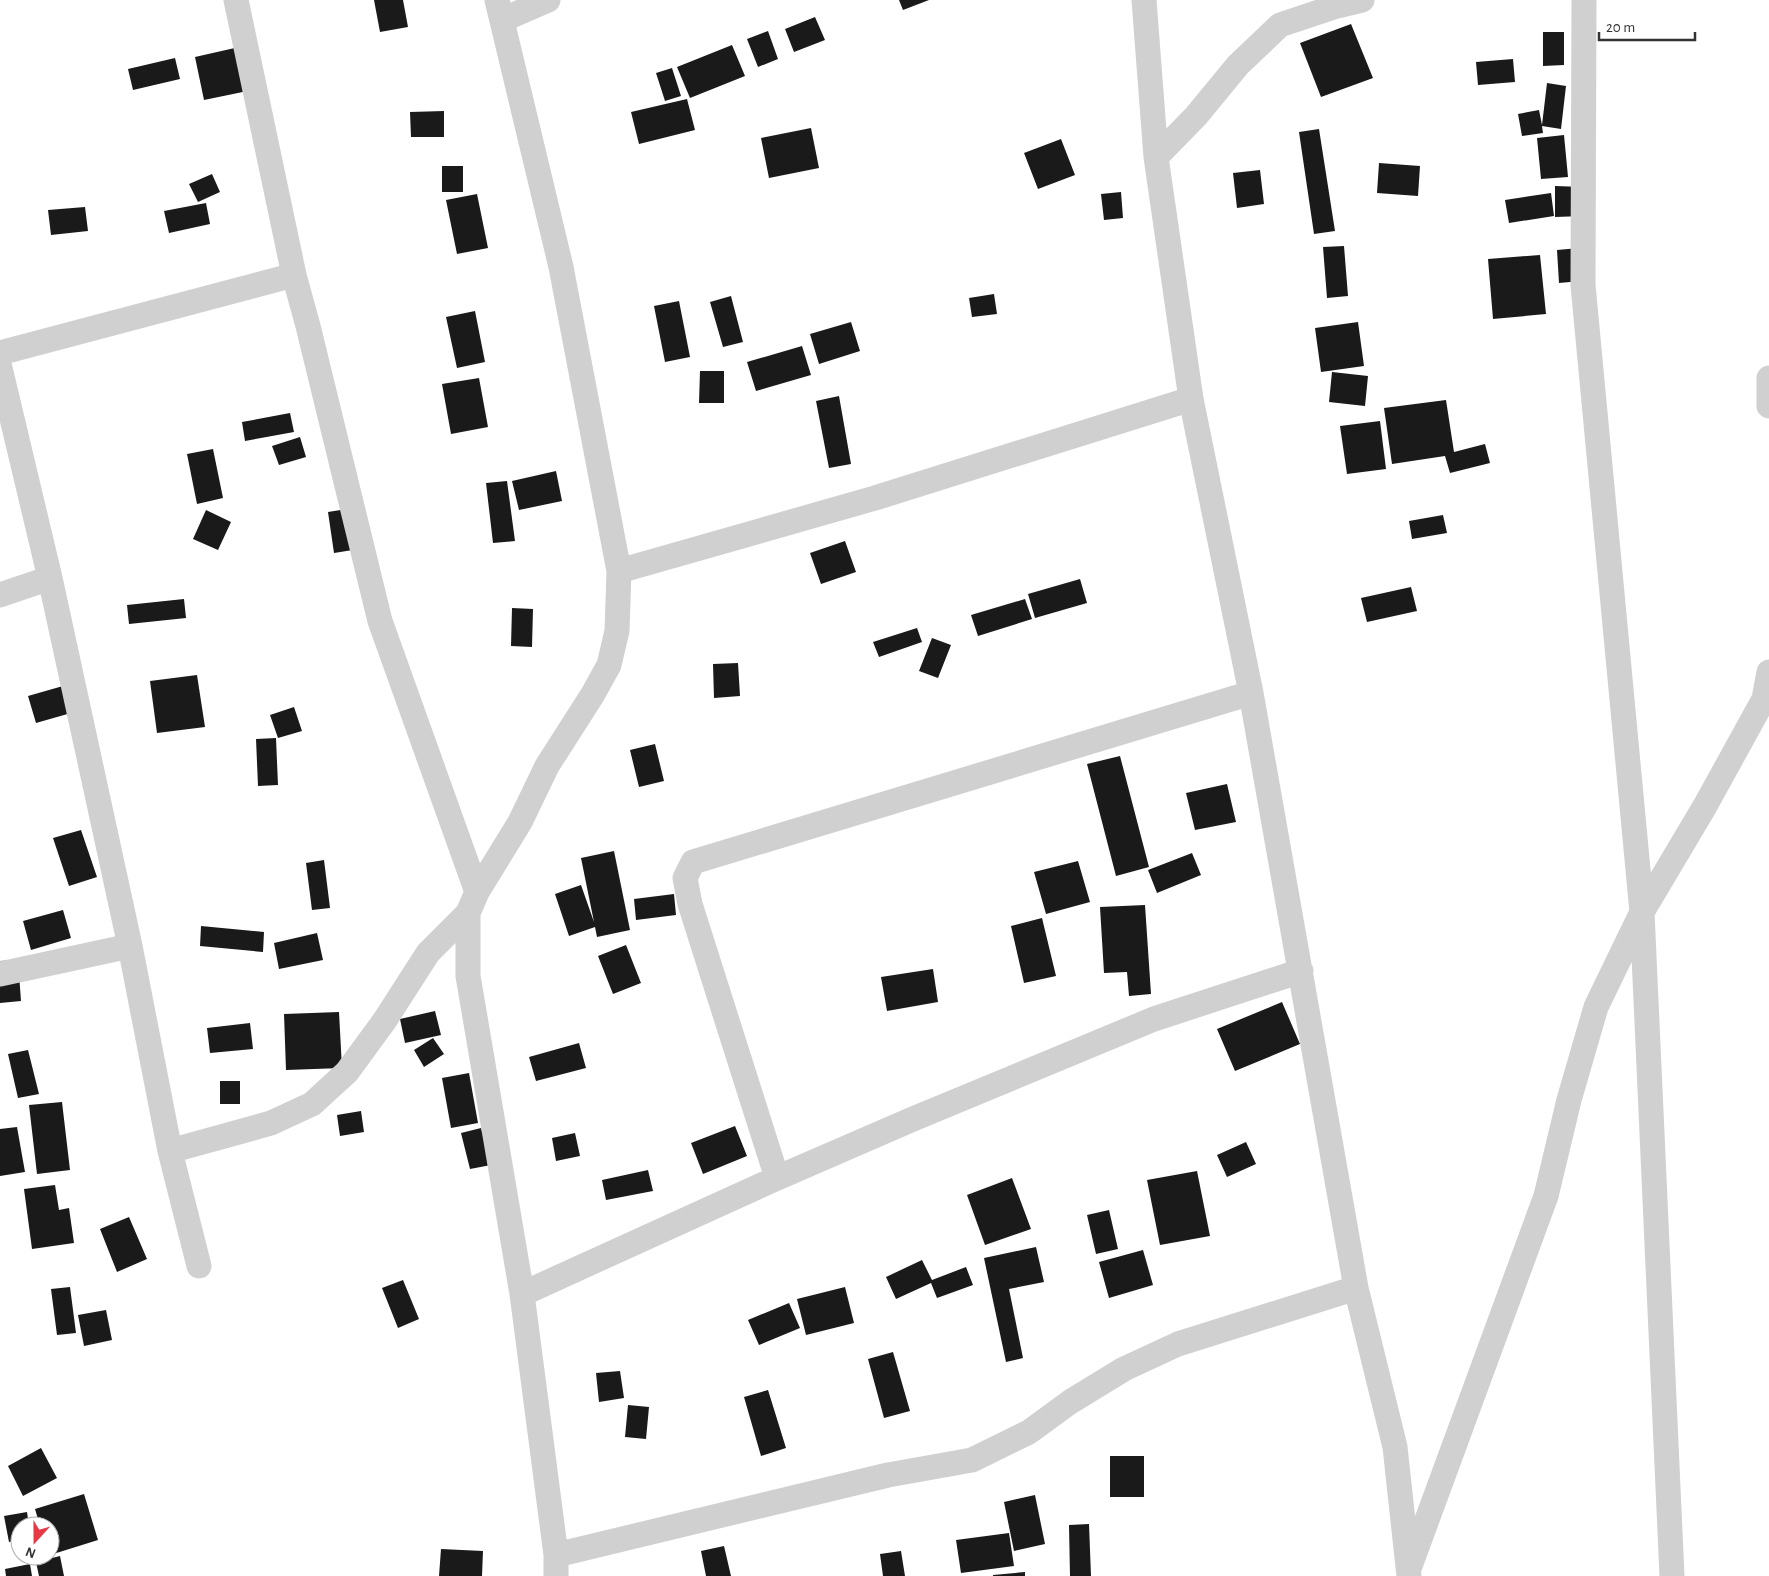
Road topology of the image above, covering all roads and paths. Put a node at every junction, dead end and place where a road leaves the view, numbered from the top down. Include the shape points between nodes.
1 (236, 0) edge
2 (548, 0) edge
3 (1144, 0) edge
4 (1362, 0) edge
5 (1584, 0) edge
6 (499, 10) edge
7 (1156, 157) junction
8 (294, 275) junction
9 (0, 353) edge
10 (0, 368) edge
11 (1769, 378) edge
12 (1191, 399) junction
13 (1769, 406) edge
14 (619, 571) junction
15 (50, 578) junction
16 (0, 595) edge
17 (1769, 672) edge
18 (1251, 693) junction
19 (1766, 699) edge
20 (472, 903) junction
21 (1642, 912) junction
22 (130, 946) junction
23 (1302, 971) junction
24 (0, 974) edge
25 (170, 1151) junction
26 (777, 1178) junction
27 (199, 1266) dead end
28 (1356, 1288) junction
29 (522, 1294) junction
30 (556, 1566) edge
31 (1406, 1575) edge
32 (1672, 1576) edge

1 - 8 street
2 - 6 street
3 - 7 street
4 - 7 street via 1280,25 1238,65 1196,116
5 - 21 street via 1583,285
6 - 14 street via 561,267
7 - 12 street
8 - 9 street
8 - 20 street via 380,621
10 - 15 street
11 - 13 street
12 - 14 street via 875,498
12 - 18 street
14 - 20 street via 618,630 609,666 547,766 520,822
15 - 16 street
15 - 22 street
17 - 19 street
18 - 23 street
18 - 26 street via 693,862 684,878 690,904
19 - 21 street
20 - 25 street via 428,953 347,1072 312,1104 271,1123
20 - 29 street via 468,976
21 - 31 street via 1596,1006 1546,1196
21 - 32 street
22 - 24 street
22 - 25 street
23 - 26 street via 1154,1019
23 - 28 street
25 - 27 street
26 - 29 street
28 - 30 street via 1178,1344 1124,1368 1029,1432 972,1460 888,1475
28 - 31 street via 1395,1447
29 - 30 street

